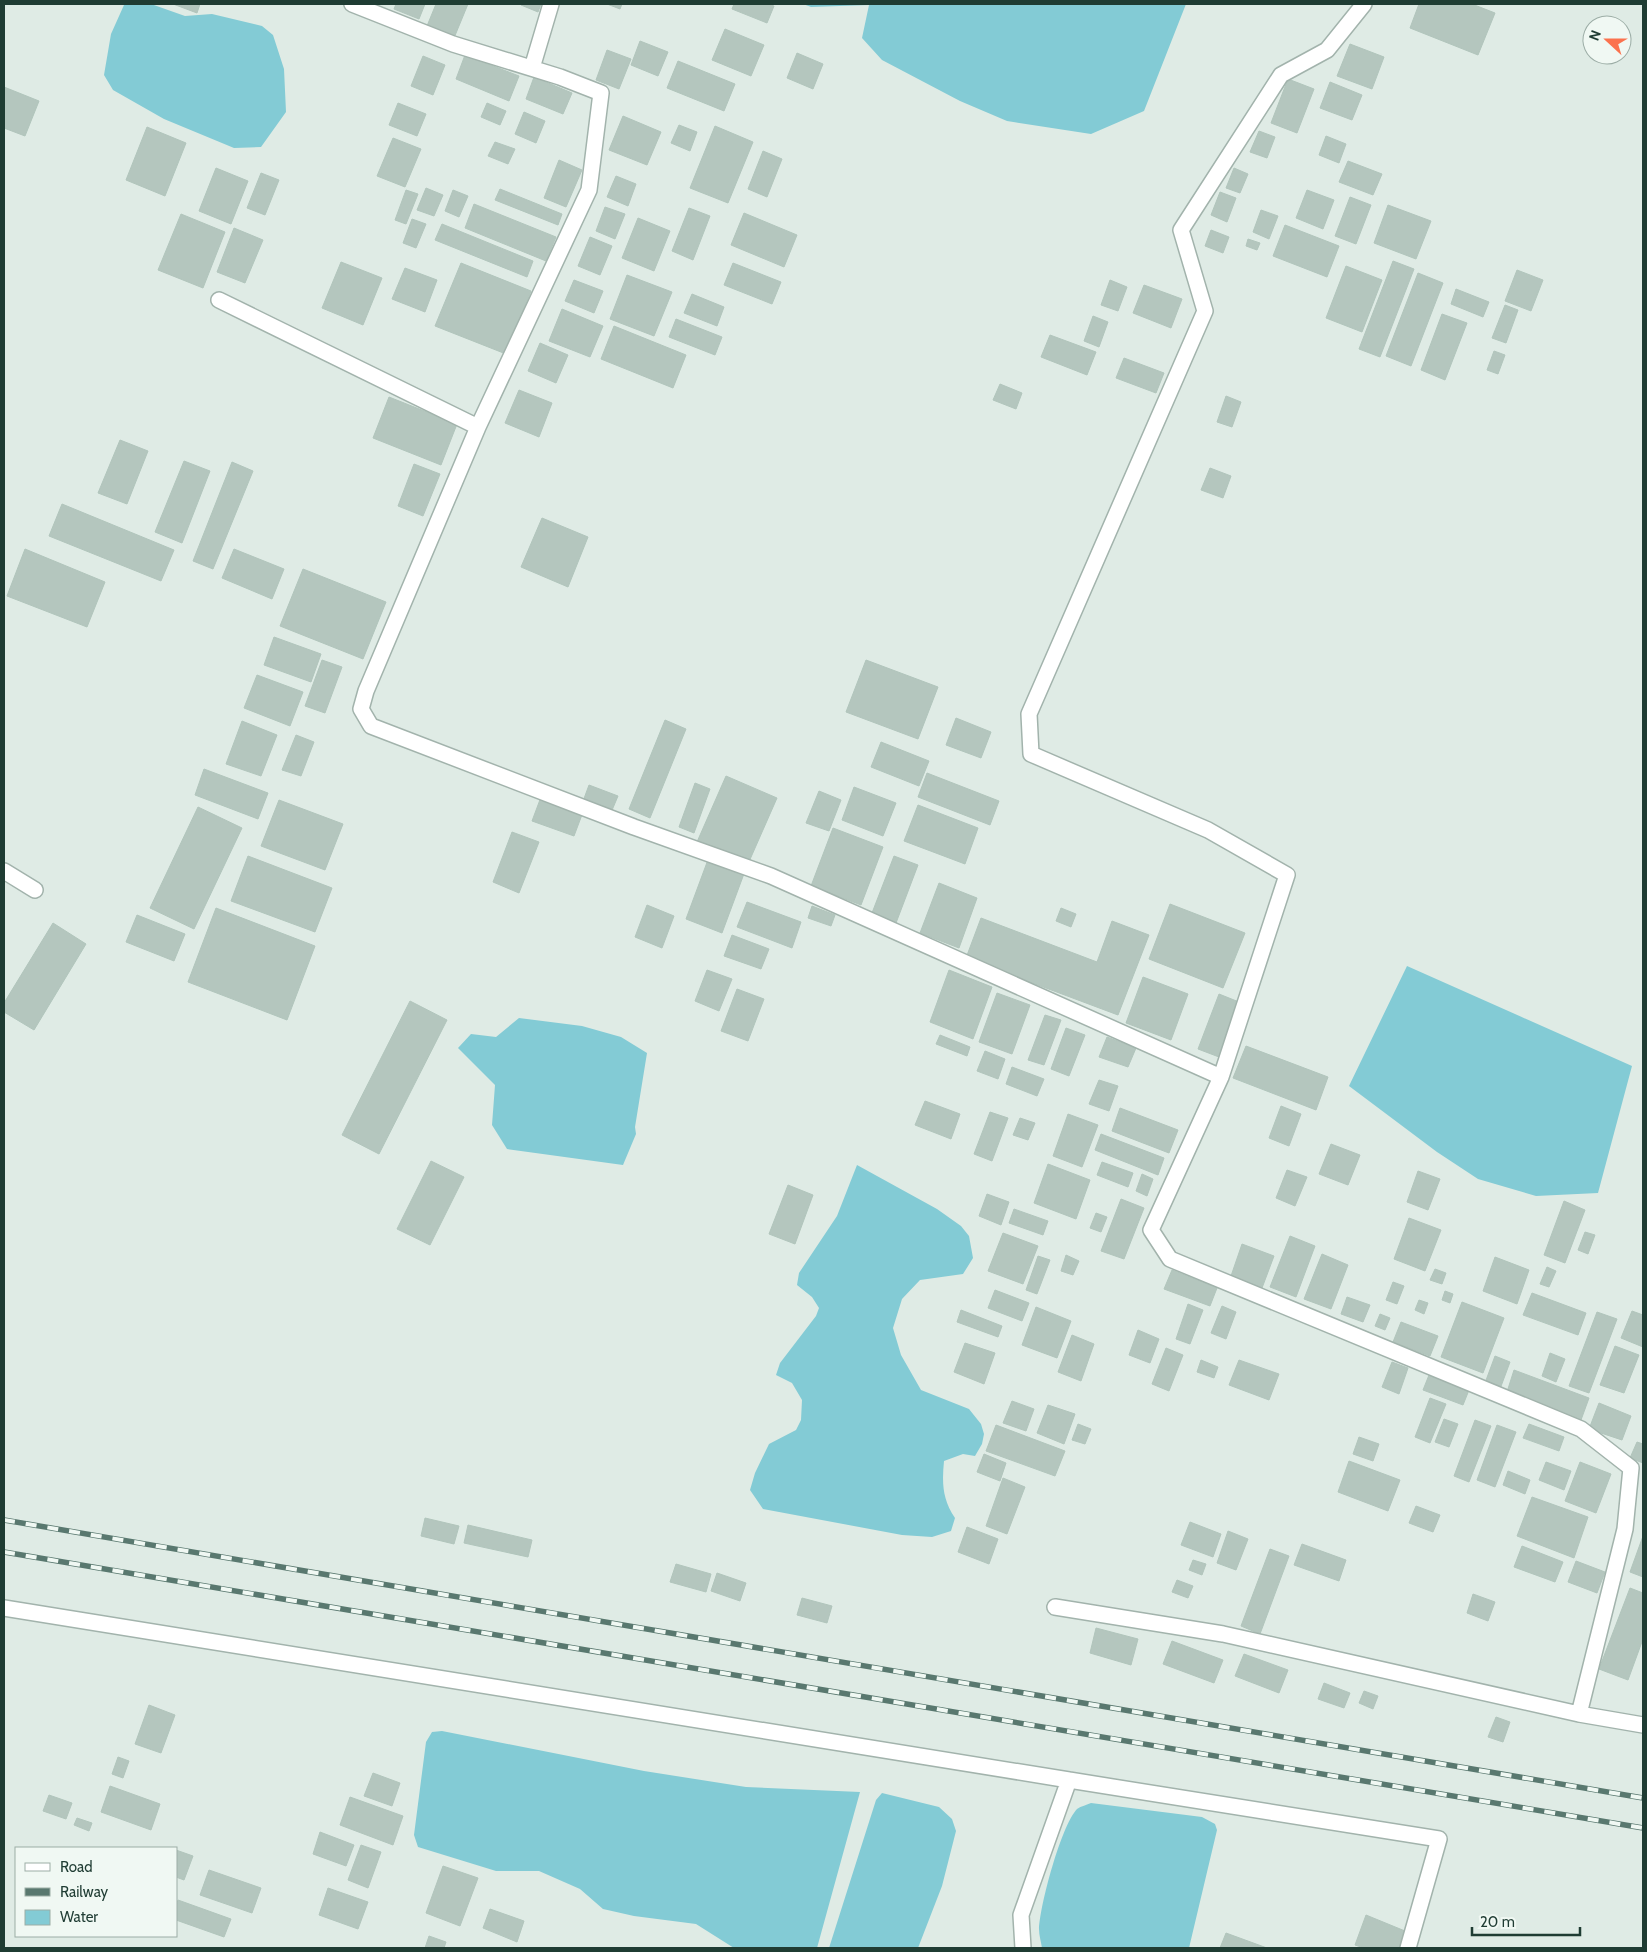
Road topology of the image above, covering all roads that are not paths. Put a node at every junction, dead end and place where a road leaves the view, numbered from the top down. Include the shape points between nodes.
1 (352, 4) edge
2 (551, 4) edge
3 (1364, 4) edge
4 (532, 68) junction
5 (219, 300) dead end
6 (478, 427) junction
7 (4, 871) edge
8 (35, 890) dead end
9 (1220, 1077) junction
10 (1055, 1607) dead end
11 (4, 1608) edge
12 (1579, 1714) junction
13 (1643, 1725) edge
14 (1069, 1780) junction
15 (1023, 1948) edge
16 (1408, 1948) edge

1 - 4 street via 453,44
2 - 4 street
3 - 9 street via 1327,50 1281,75 1181,230 1205,311 1030,714 1031,754 1208,830 1287,875
4 - 6 street via 601,93 589,190
5 - 6 street
6 - 9 street via 366,691 362,708 371,726 770,876
7 - 8 street
9 - 12 street via 1151,1230 1170,1259 1580,1429 1631,1468 1626,1529
10 - 12 street via 1223,1634
11 - 14 street
12 - 13 street
14 - 15 street via 1021,1915
14 - 16 street via 1439,1839

